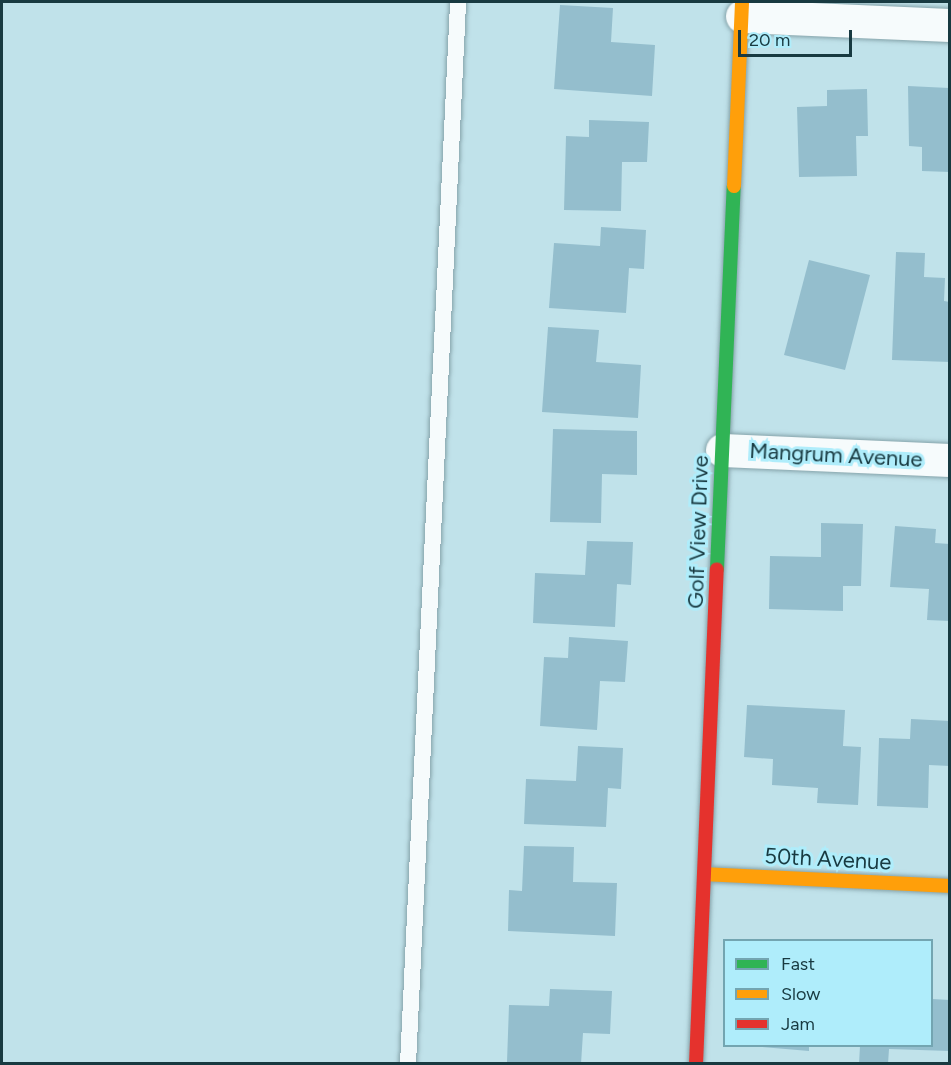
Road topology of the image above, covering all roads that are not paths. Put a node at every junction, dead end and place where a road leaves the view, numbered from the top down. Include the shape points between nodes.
1 (458, 2) edge
2 (742, 9) edge
3 (950, 25) edge
4 (722, 450) junction
5 (950, 460) edge
6 (704, 874) junction
7 (950, 886) edge
8 (408, 1064) edge
9 (696, 1064) edge

1 - 8 lane
2 - 3 street
2 - 4 street, Golf View Drive
4 - 5 street, Mangrum Avenue
4 - 6 street, Golf View Drive
6 - 7 street, 50th Avenue
6 - 9 street, Golf View Drive

